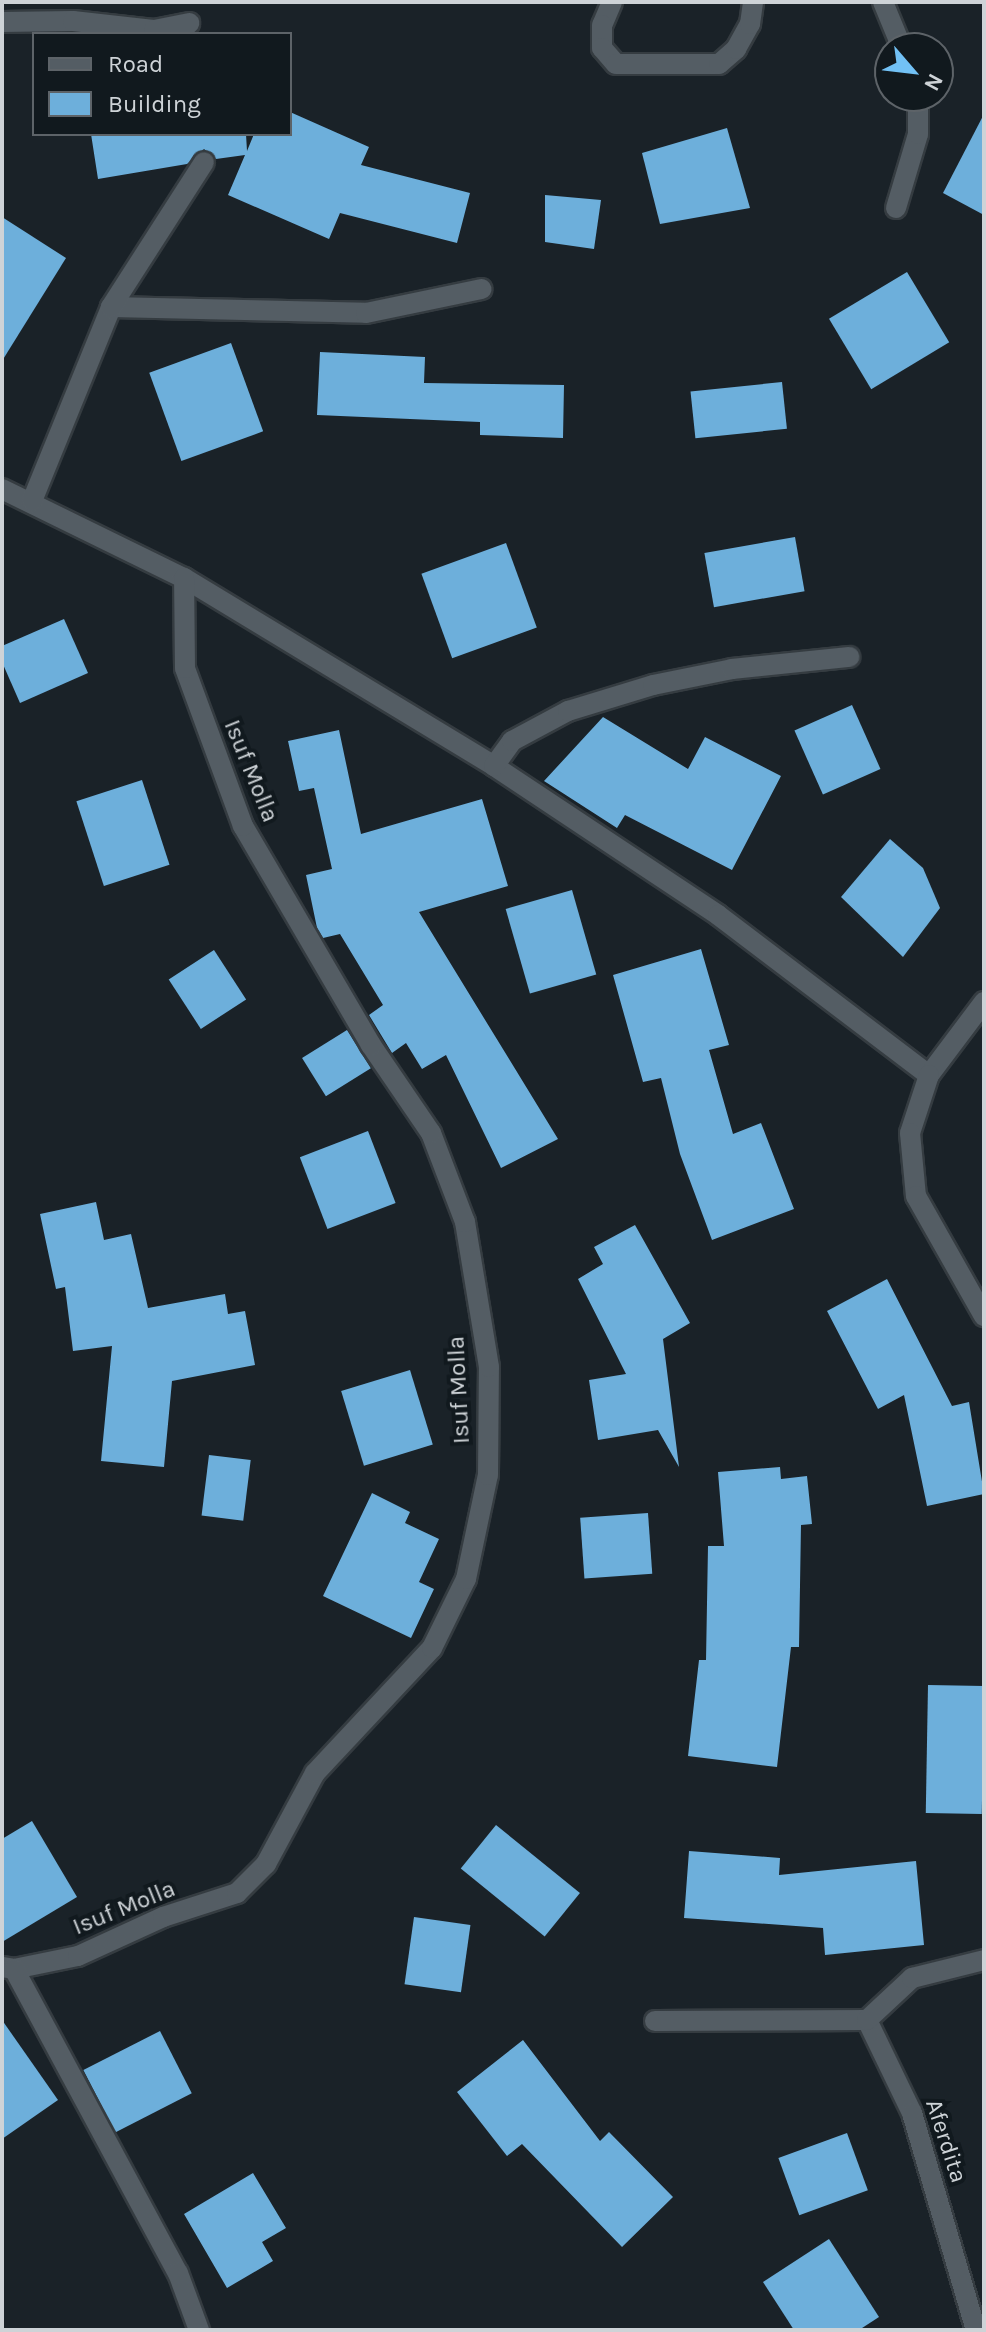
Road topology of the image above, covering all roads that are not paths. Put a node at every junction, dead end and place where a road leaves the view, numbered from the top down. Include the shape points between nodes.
1 (612, 2) edge
2 (753, 2) edge
3 (883, 2) edge
4 (2, 22) edge
5 (189, 23) dead end
6 (895, 32) edge
7 (918, 112) edge
8 (204, 162) dead end
9 (896, 208) dead end
10 (482, 289) dead end
11 (111, 307) junction
12 (2, 489) edge
13 (32, 501) junction
14 (184, 578) junction
15 (849, 657) dead end
16 (494, 766) junction
17 (984, 1002) edge
18 (929, 1075) junction
19 (984, 1316) edge
20 (984, 1960) edge
21 (8, 1968) edge
22 (867, 2020) junction
23 (655, 2021) dead end
24 (199, 2330) edge
25 (976, 2330) edge

1 - 2 street via 602,25 602,48 616,64 719,64 736,49 750,24
3 - 6 street
4 - 5 street via 73,21 154,30
7 - 9 street via 918,134
8 - 11 street
10 - 11 street via 366,313
11 - 13 street
12 - 13 street
13 - 14 street
14 - 16 street
14 - 21 street, Isuf Molla via 185,668 243,826 371,1045 431,1133 465,1222 489,1367 488,1475 466,1579 432,1648 315,1773 266,1864 237,1893 163,1917 78,1956
15 - 16 street via 732,669 639,689 568,711 512,741
16 - 18 street via 718,915
17 - 18 street
18 - 19 street via 910,1133 916,1196
20 - 22 street via 912,1978
21 - 24 street via 178,2273
22 - 23 street
22 - 25 street, Aferdita via 912,2113

